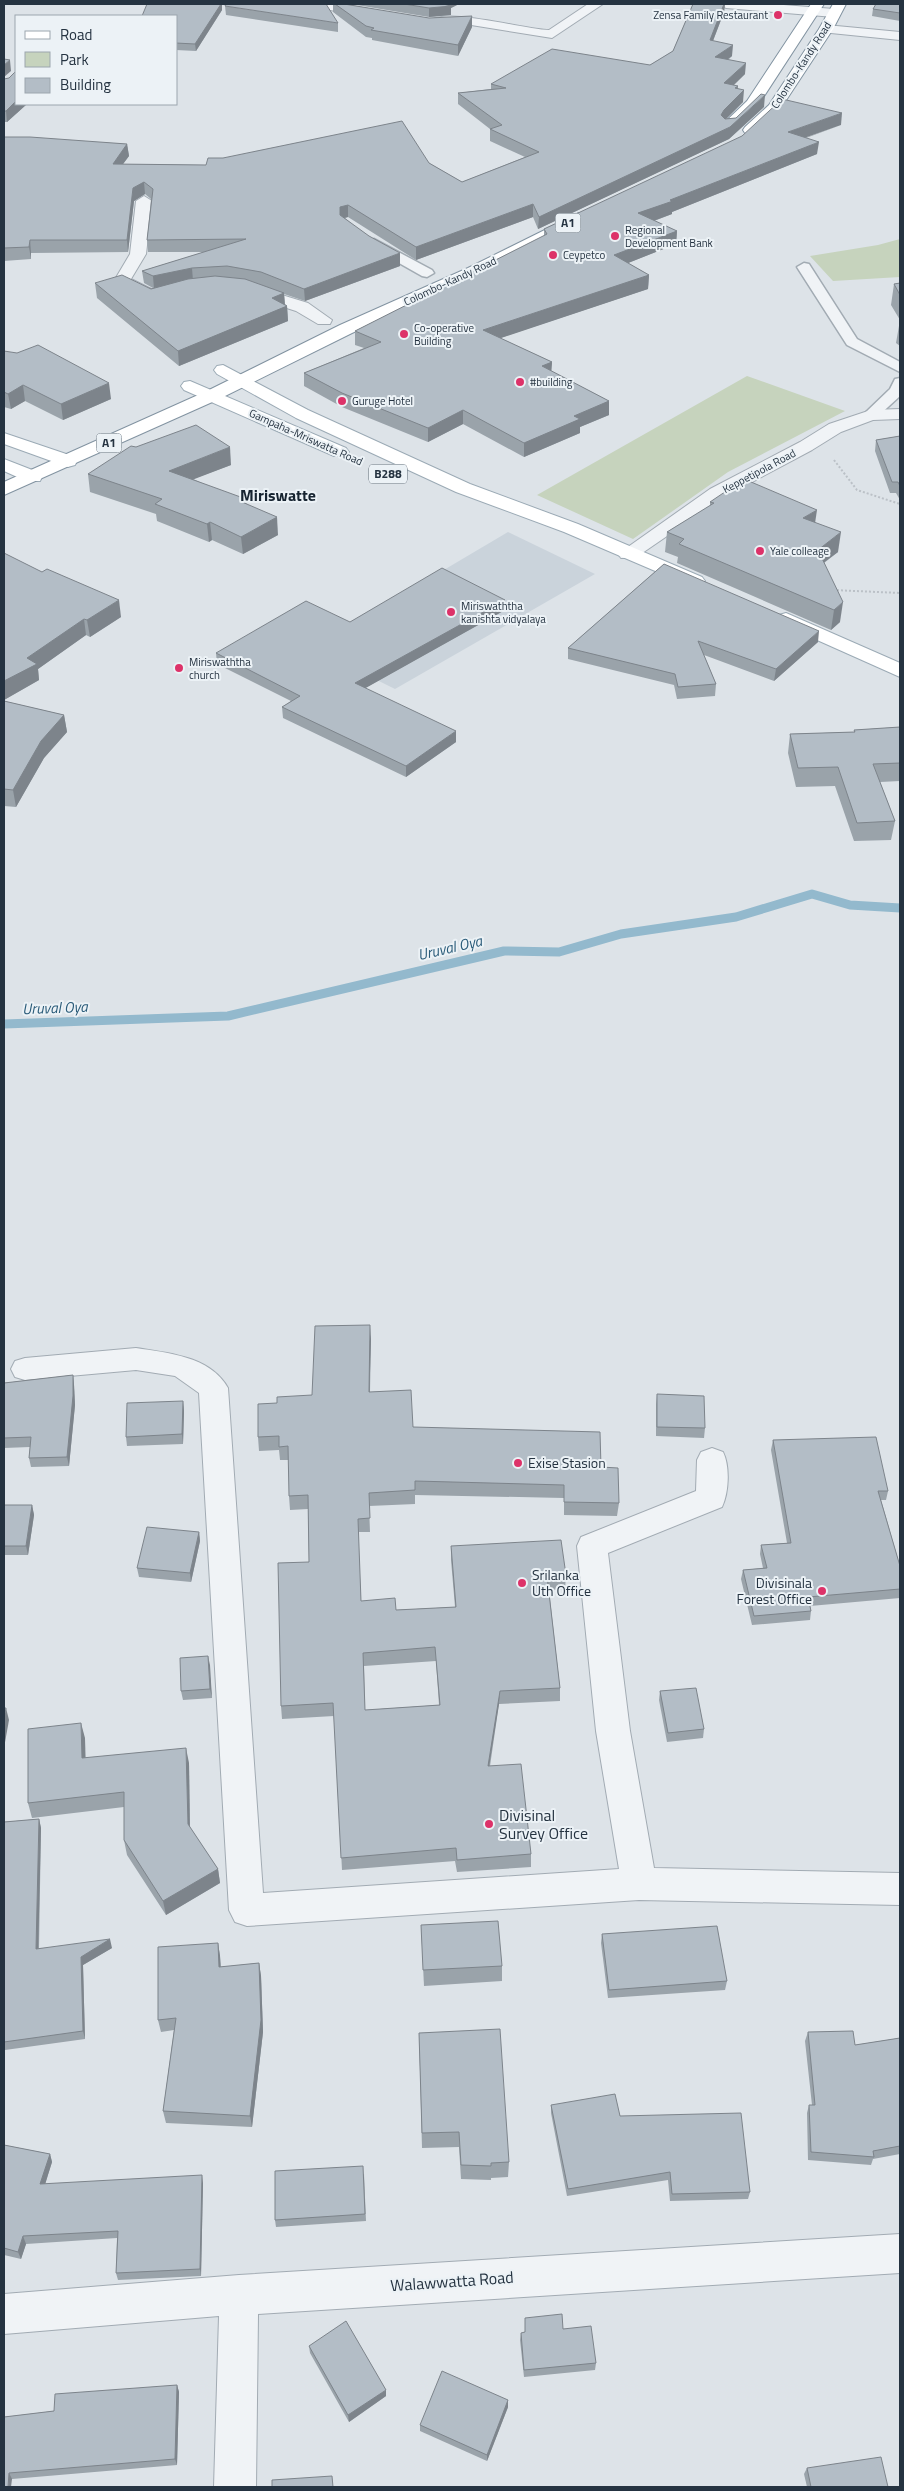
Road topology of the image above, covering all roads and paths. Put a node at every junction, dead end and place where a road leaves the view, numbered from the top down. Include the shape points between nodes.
1 (319, 4) edge
2 (596, 4) edge
3 (726, 4) edge
4 (815, 7) edge
5 (485, 8) dead end
6 (837, 8) edge
7 (383, 15) edge
8 (465, 20) junction
9 (420, 22) edge
10 (826, 29) junction
11 (900, 36) edge
12 (717, 135) edge
13 (742, 138) edge
14 (144, 201) dead end
15 (595, 210) edge
16 (518, 233) dead end
17 (361, 234) edge
18 (534, 239) junction
19 (442, 266) dead end
20 (804, 267) dead end
21 (427, 273) junction
22 (411, 280) dead end
23 (231, 286) edge
24 (170, 293) edge
25 (340, 313) dead end
26 (324, 320) junction
27 (307, 328) dead end
28 (240, 362) dead end
29 (900, 368) edge
30 (223, 370) junction
31 (243, 381) junction
32 (900, 382) edge
33 (190, 386) junction
34 (214, 395) junction
35 (900, 414) edge
36 (871, 416) junction
37 (4, 438) edge
38 (806, 446) junction
39 (47, 452) junction
40 (356, 459) dead end
41 (68, 461) junction
42 (6, 467) edge
43 (33, 477) junction
44 (421, 488) dead end
45 (4, 489) edge
46 (900, 504) edge
47 (571, 528) junction
48 (628, 554) junction
49 (710, 587) edge
50 (824, 589) edge
51 (900, 592) edge
52 (772, 612) edge
53 (900, 671) edge
54 (25, 1369) dead end
55 (712, 1460) dead end
56 (639, 1884) junction
57 (900, 1889) edge
58 (900, 2253) edge
59 (239, 2295) junction
60 (4, 2314) edge
61 (235, 2487) edge

1 - 7 street
2 - 8 street via 552,34
3 - 4 street
4 - 6 street
4 - 12 main road, Colombo-Kandy Road via 752,104
5 - 8 street
6 - 10 main road, Colombo-Kandy Road
8 - 9 street
10 - 11 street
10 - 13 main road, Colombo-Kandy Road via 774,108
14 - 24 street via 138,254 122,281 152,297
15 - 18 main road, Colombo-Kandy Road / A1
16 - 18 main road
17 - 21 lane
18 - 31 main road, Colombo-Kandy Road / A1
19 - 21 main road, Colombo-Kandy Road
20 - 29 lane via 852,342
21 - 22 main road, Colombo-Kandy Road
23 - 26 street via 302,306
25 - 26 main road
26 - 27 main road
28 - 30 main road, A1
30 - 31 main road, Gampaha-Mriswatta Road
30 - 33 main road, A1
31 - 34 main road, Colombo-Kandy Road / A1
31 - 47 main road, Gampaha-Mriswatta Road / B288 via 302,414 463,488
32 - 36 lane via 897,391
33 - 34 main road, Gampaha-Mriswatta Road
33 - 39 main road, A1
34 - 40 main road, Gampaha-Mriswatta Road / B288
34 - 41 main road, Colombo-Kandy Road / A1
35 - 36 street, Keppetipola Road
36 - 38 street, Keppetipola Road via 835,428
37 - 39 main road
38 - 46 path via 835,460 857,490
38 - 48 street, Keppetipola Road via 717,492
39 - 41 main road
39 - 42 main road, A1
41 - 43 main road, Colombo-Kandy Road / A1
42 - 43 main road
43 - 45 main road, Colombo-Kandy Road / A1
44 - 47 main road, Gampaha-Mriswatta Road / B288
47 - 48 main road, Gampaha-Mriswatta Road / B288
48 - 49 main road, Gampaha-Mriswatta Road / B288
50 - 51 path
52 - 53 main road
54 - 56 street via 136,1359 182,1366 213,1388 247,1910
55 - 56 street via 711,1498 592,1546 613,1731
56 - 57 street
58 - 59 street, Walawwatta Road
59 - 60 street, Walawwatta Road
59 - 61 street

